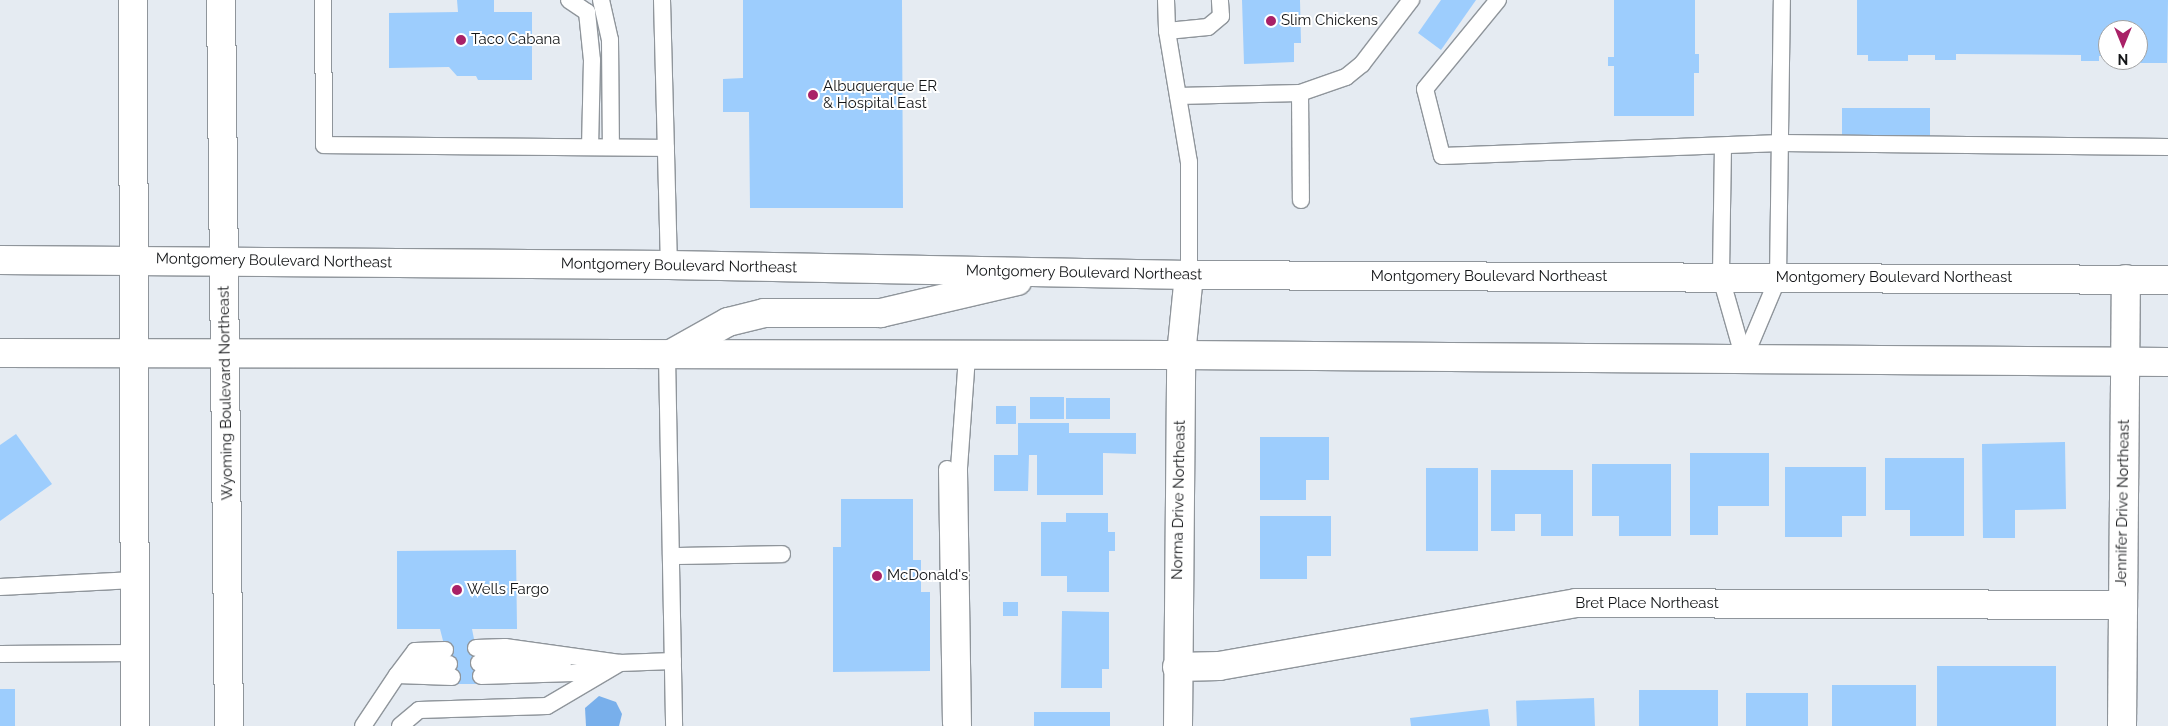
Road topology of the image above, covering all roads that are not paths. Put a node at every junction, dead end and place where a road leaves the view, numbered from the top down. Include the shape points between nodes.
1 (133, 0) edge
2 (221, 0) edge
3 (323, 0) edge
4 (569, 0) edge
5 (601, 0) edge
6 (662, 0) edge
7 (1166, 0) edge
8 (1220, 0) edge
9 (1411, 0) edge
10 (1498, 0) edge
11 (1782, 0) edge
12 (1167, 31) junction
13 (1300, 93) junction
14 (1178, 96) junction
15 (1781, 143) junction
16 (1723, 146) junction
17 (590, 147) junction
18 (610, 147) junction
19 (2168, 147) edge
20 (666, 148) junction
21 (1301, 200) dead end
22 (0, 260) edge
23 (133, 260) junction
24 (225, 261) junction
25 (669, 265) junction
26 (1055, 272) junction
27 (1189, 275) junction
28 (1721, 278) junction
29 (1778, 278) junction
30 (2126, 280) junction
31 (2168, 280) edge
32 (0, 353) edge
33 (134, 354) junction
34 (1181, 355) junction
35 (226, 356) junction
36 (667, 356) junction
37 (967, 356) junction
38 (1744, 359) junction
39 (2126, 362) junction
40 (2168, 362) edge
41 (947, 469) dead end
42 (782, 554) dead end
43 (671, 556) junction
44 (134, 580) junction
45 (0, 587) edge
46 (2121, 605) junction
47 (135, 653) junction
48 (0, 654) edge
49 (673, 662) junction
50 (620, 663) junction
51 (1177, 667) junction
52 (605, 672) junction
53 (400, 675) junction
54 (135, 726) edge
55 (229, 726) edge
56 (363, 726) edge
57 (400, 726) edge
58 (674, 726) edge
59 (951, 726) edge
60 (963, 726) edge
61 (1178, 726) edge
62 (2122, 726) edge

1 - 23 main road
2 - 24 main road, Wyoming Boulevard Northeast
3 - 17 lane via 324,145
4 - 17 lane via 587,12 592,60
5 - 18 lane via 610,40
6 - 20 lane
7 - 12 lane
8 - 12 lane via 1221,16 1208,26
9 - 13 lane via 1362,64 1346,78
10 - 16 lane via 1426,89 1442,156
11 - 15 lane
12 - 14 lane
13 - 14 lane
13 - 21 lane
14 - 27 lane via 1188,162
15 - 16 lane
15 - 19 lane
15 - 29 lane
16 - 28 lane
17 - 18 lane
18 - 20 lane
20 - 25 lane
22 - 23 main road, Montgomery Boulevard Northeast
23 - 24 main road, Montgomery Boulevard Northeast
23 - 33 main road
24 - 25 main road, Montgomery Boulevard Northeast
24 - 35 main road, Wyoming Boulevard Northeast
25 - 26 main road, Montgomery Boulevard Northeast
26 - 27 main road, Montgomery Boulevard Northeast
26 - 36 main road via 880,313 764,313 728,322
27 - 28 main road, Montgomery Boulevard Northeast
27 - 34 main road, Norma Drive Northeast
28 - 29 main road, Montgomery Boulevard Northeast
28 - 38 lane
29 - 30 main road, Montgomery Boulevard Northeast
29 - 38 lane
30 - 31 main road, Montgomery Boulevard Northeast
30 - 39 main road, Jennifer Drive Northeast
32 - 33 main road
33 - 35 main road
33 - 44 main road
34 - 37 main road
34 - 38 main road
34 - 51 main road, Norma Drive Northeast
35 - 36 main road
35 - 55 main road, Wyoming Boulevard Northeast
36 - 37 main road
36 - 43 lane
37 - 60 lane via 959,468
38 - 39 main road
39 - 40 main road
39 - 46 main road, Jennifer Drive Northeast
41 - 59 lane
42 - 43 lane
43 - 49 lane
44 - 45 lane
44 - 47 main road
46 - 51 main road, Bret Place Northeast via 1576,603 1219,666
46 - 62 main road, Jennifer Drive Northeast
47 - 48 lane
47 - 54 main road
49 - 50 lane
49 - 58 lane
50 - 52 lane
50 - 52 lane via 505,647 478,662
51 - 61 main road, Norma Drive Northeast
52 - 57 lane via 547,706 419,710
53 - 53 lane via 415,651 449,664
53 - 56 lane

